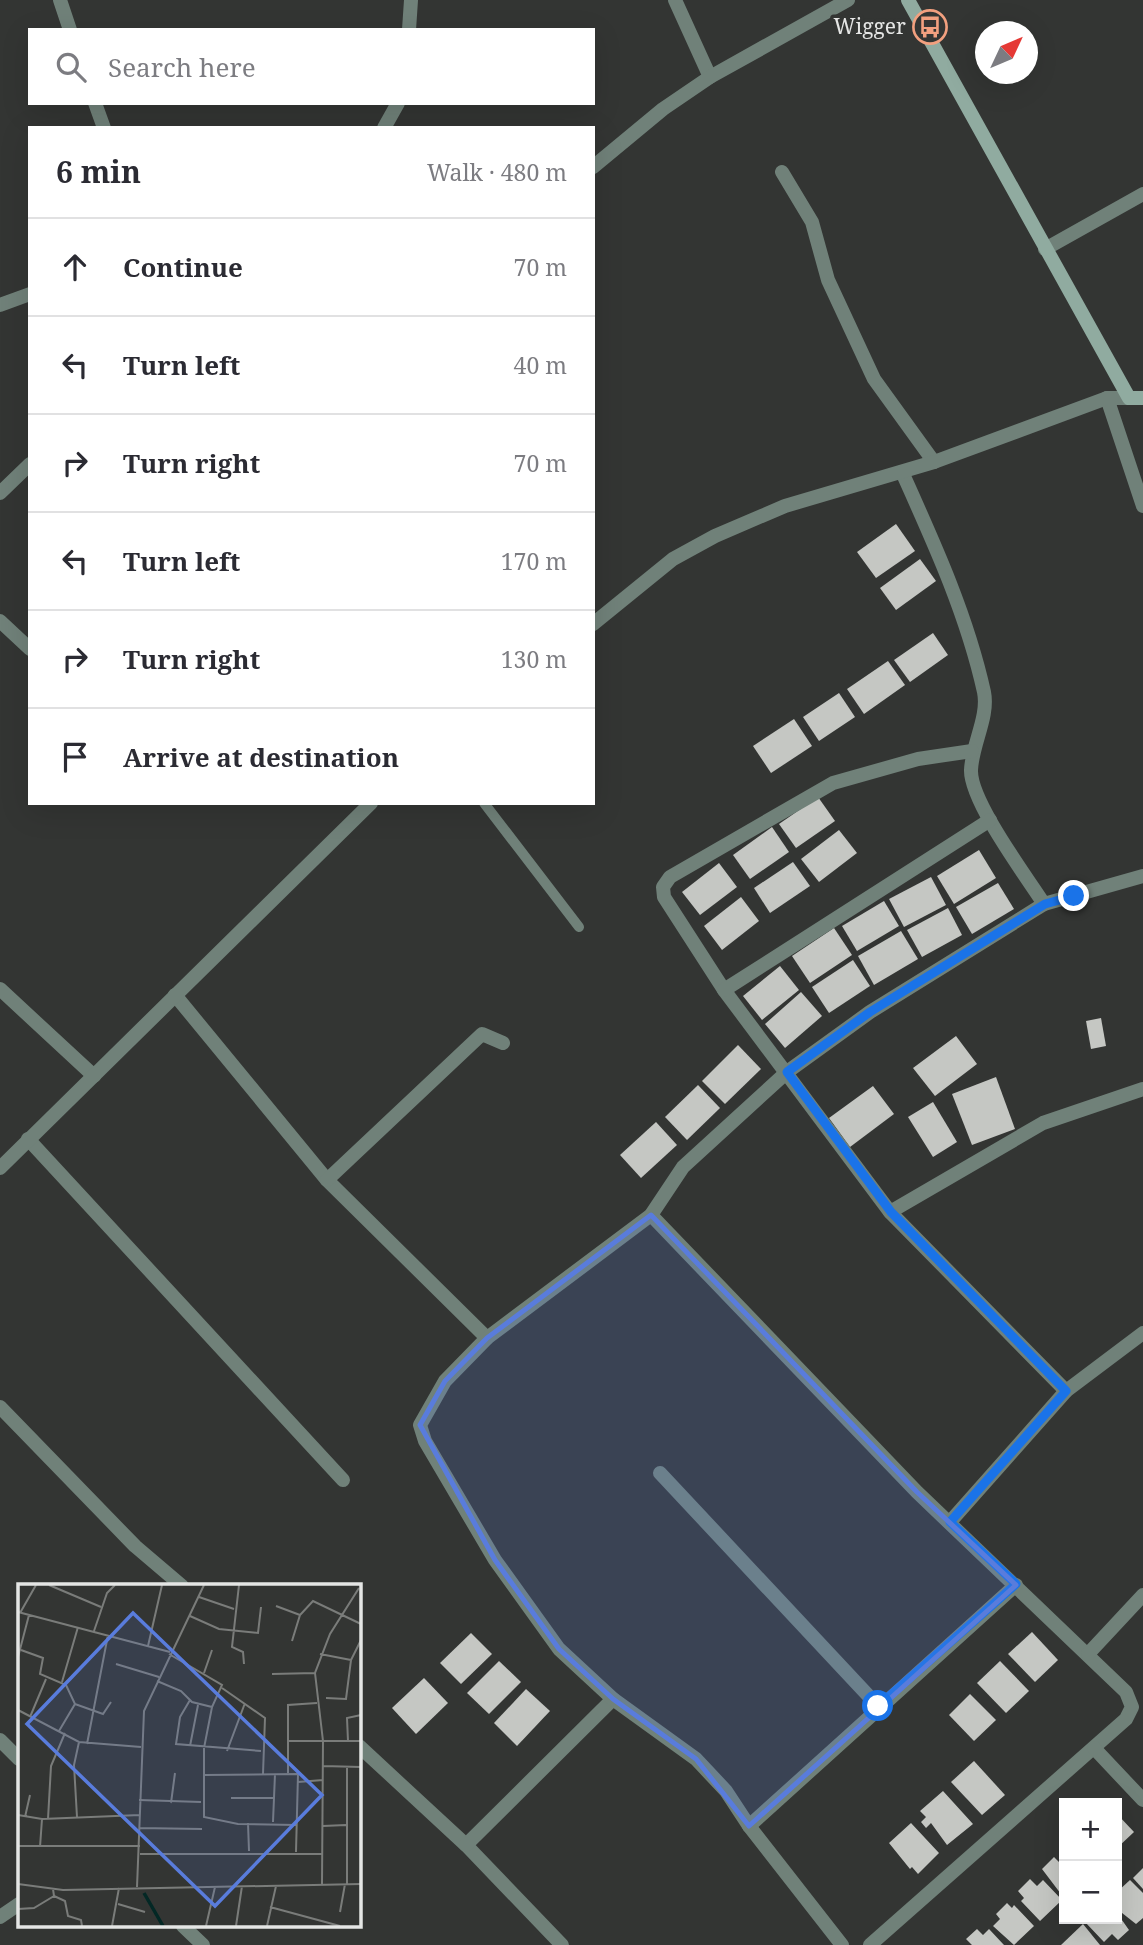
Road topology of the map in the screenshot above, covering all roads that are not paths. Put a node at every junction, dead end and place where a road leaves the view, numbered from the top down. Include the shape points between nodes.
1 (60, 0) edge
2 (411, 0) edge
3 (675, 0) edge
4 (848, 0) edge
5 (908, 0) edge
6 (69, 28) edge
7 (409, 28) edge
8 (710, 77) junction
9 (96, 105) edge
10 (397, 105) edge
11 (103, 126) edge
12 (385, 126) edge
13 (595, 165) edge
14 (782, 172) dead end
15 (1143, 194) edge
16 (1045, 248) junction
17 (28, 295) edge
18 (0, 305) edge
19 (1107, 398) junction
20 (1136, 398) edge
21 (934, 462) junction
22 (28, 466) edge
23 (902, 472) junction
24 (0, 493) edge
25 (1143, 506) edge
26 (0, 621) edge
27 (595, 622) edge
28 (28, 647) edge
29 (972, 751) junction
30 (369, 805) edge
31 (486, 805) edge
32 (990, 820) junction
33 (1143, 876) edge
34 (1045, 904) junction
35 (579, 927) dead end
36 (0, 989) edge
37 (724, 989) junction
38 (175, 995) junction
39 (503, 1043) dead end
40 (787, 1072) junction
41 (94, 1076) junction
42 (1143, 1088) edge
43 (28, 1139) junction
44 (0, 1168) edge
45 (327, 1180) junction
46 (891, 1212) junction
47 (651, 1215) junction
48 (1143, 1334) edge
49 (487, 1338) junction
50 (1066, 1391) junction
51 (0, 1408) edge
52 (660, 1472) dead end
53 (343, 1480) dead end
54 (950, 1522) junction
55 (180, 1584) edge
56 (1016, 1584) junction
57 (1143, 1595) edge
58 (1088, 1654) junction
59 (613, 1699) junction
60 (878, 1706) junction
61 (0, 1740) edge
62 (360, 1747) edge
63 (1094, 1748) junction
64 (18, 1758) edge
65 (1143, 1800) edge
66 (749, 1826) junction
67 (466, 1845) junction
68 (18, 1905) edge
69 (0, 1917) edge
70 (184, 1927) edge
71 (203, 1945) edge
72 (562, 1945) edge
73 (842, 1945) edge
74 (870, 1945) edge

1 - 6 street
2 - 7 street
3 - 8 street
4 - 8 street
5 - 16 street
8 - 13 street
9 - 11 street
10 - 12 street
14 - 21 street via 812,222 828,280 874,379
15 - 16 street
16 - 20 street
17 - 18 street
19 - 20 street
19 - 21 street
19 - 25 street
21 - 23 street
22 - 24 street
23 - 27 street via 785,506 715,536 673,559
23 - 29 street via 976,656 985,697
26 - 28 street
29 - 32 street via 971,774
29 - 37 street via 918,759 834,783 670,877 663,887 664,897
30 - 38 street
31 - 35 lane
32 - 34 street
32 - 37 street
33 - 34 street
34 - 40 street via 870,1012
36 - 41 street
37 - 40 street
38 - 41 street
38 - 45 street
39 - 45 street via 482,1034
40 - 46 street
40 - 47 street via 683,1167
41 - 43 street
42 - 46 street via 1044,1123
43 - 44 street
43 - 53 street
45 - 49 street
46 - 50 street
47 - 49 street
47 - 54 street
48 - 50 street
49 - 59 street via 430,1403 420,1425 425,1441 534,1616 559,1648
50 - 54 street
51 - 55 street via 135,1546
52 - 60 street
54 - 56 street
56 - 58 street
56 - 60 street
57 - 58 street
58 - 63 street via 1126,1692 1132,1707 1126,1719
59 - 66 street via 696,1759 726,1791
59 - 67 street
60 - 66 street
61 - 64 street
62 - 67 street
63 - 65 street
63 - 74 street
66 - 73 street
67 - 72 street
68 - 69 street
70 - 71 street

